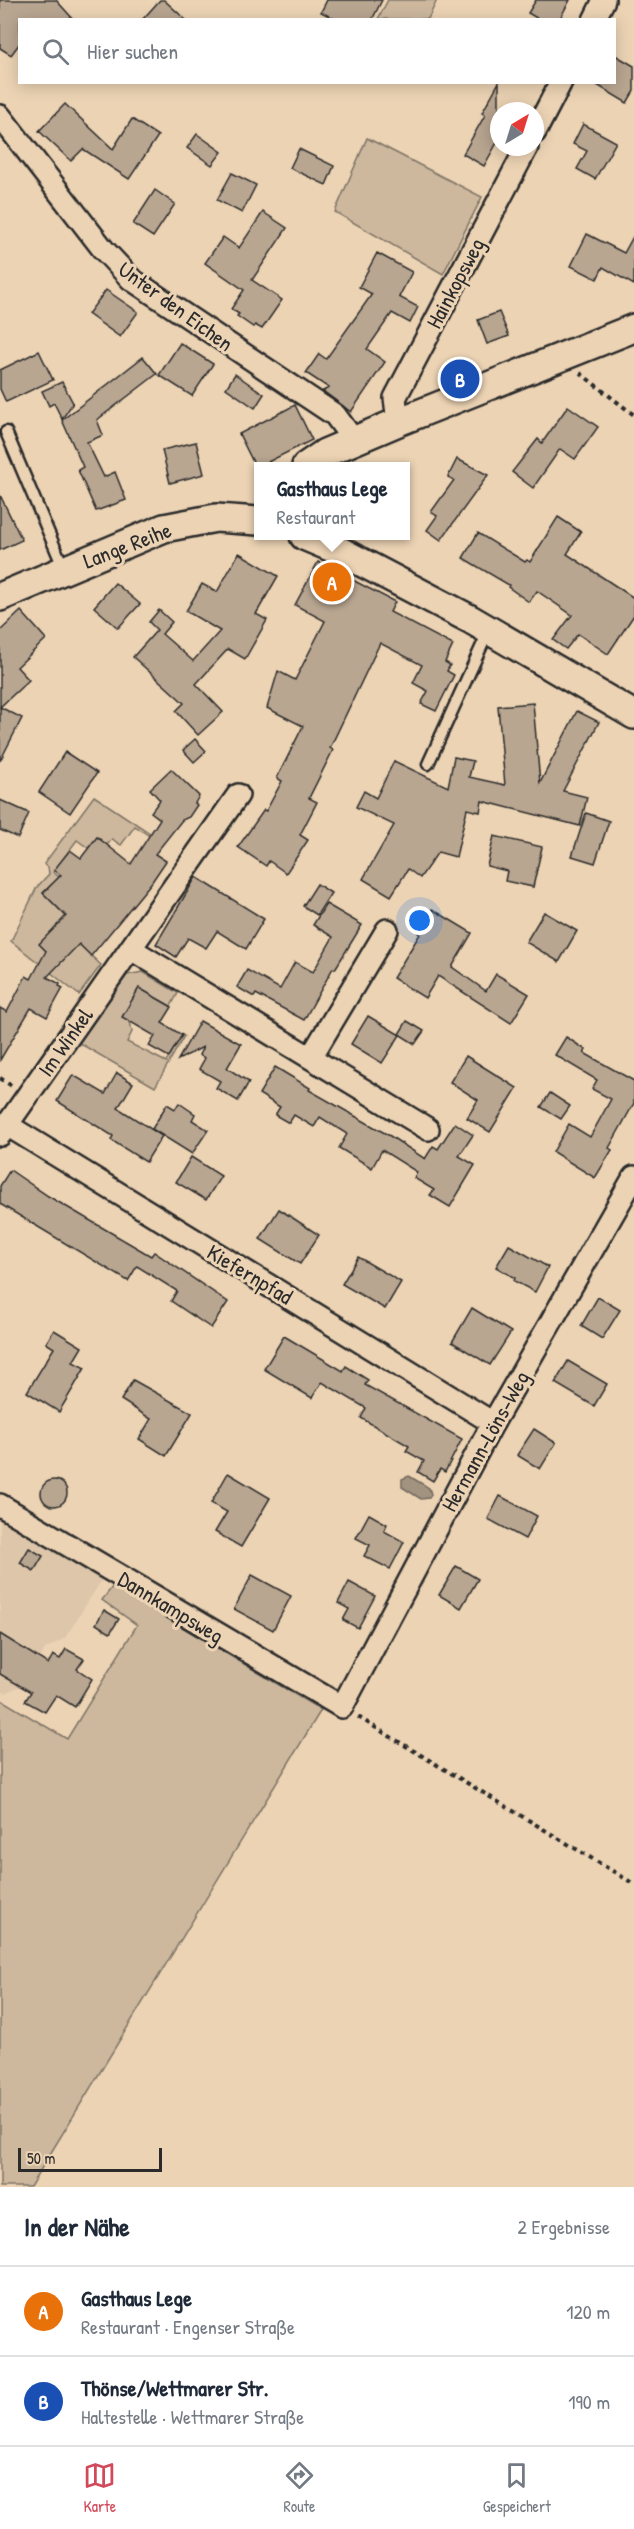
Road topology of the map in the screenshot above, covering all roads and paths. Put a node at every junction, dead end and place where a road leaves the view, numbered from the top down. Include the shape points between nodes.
1 (604, 0) edge
2 (595, 18) edge
3 (560, 84) edge
4 (544, 115) edge
5 (0, 116) edge
6 (522, 156) edge
7 (634, 328) edge
8 (577, 371) dead end
9 (634, 415) edge
10 (398, 422) junction
11 (6, 432) dead end
12 (354, 441) junction
13 (312, 462) edge
14 (254, 521) edge
15 (314, 540) edge
16 (64, 569) junction
17 (0, 597) edge
18 (489, 630) junction
19 (634, 715) edge
20 (428, 764) dead end
21 (238, 795) dead end
22 (387, 930) dead end
23 (131, 949) junction
24 (311, 1057) junction
25 (428, 1129) dead end
26 (4, 1130) edge
27 (634, 1177) edge
28 (493, 1423) junction
29 (0, 1505) edge
30 (342, 1707) junction
31 (634, 1884) edge

1 - 2 street
3 - 4 street
5 - 12 street, Unter den Eichen via 103,249 131,279 335,415
6 - 10 street, Hainkopsweg via 395,398
7 - 10 street
8 - 9 path
10 - 12 street
11 - 16 lane
12 - 13 street
14 - 16 street, Lange Reihe via 216,518 164,528
15 - 18 street
16 - 17 street, Lange Reihe
18 - 19 street
18 - 20 lane
21 - 23 street, Im Winkel
22 - 24 street
23 - 24 street
23 - 26 street, Im Winkel
24 - 25 street
26 - 28 street, Kiefernpfad
27 - 28 street, Hermann-Löns-Weg
28 - 30 street, Hermann-Löns-Weg
29 - 30 street, Dannkampsweg
30 - 31 path

